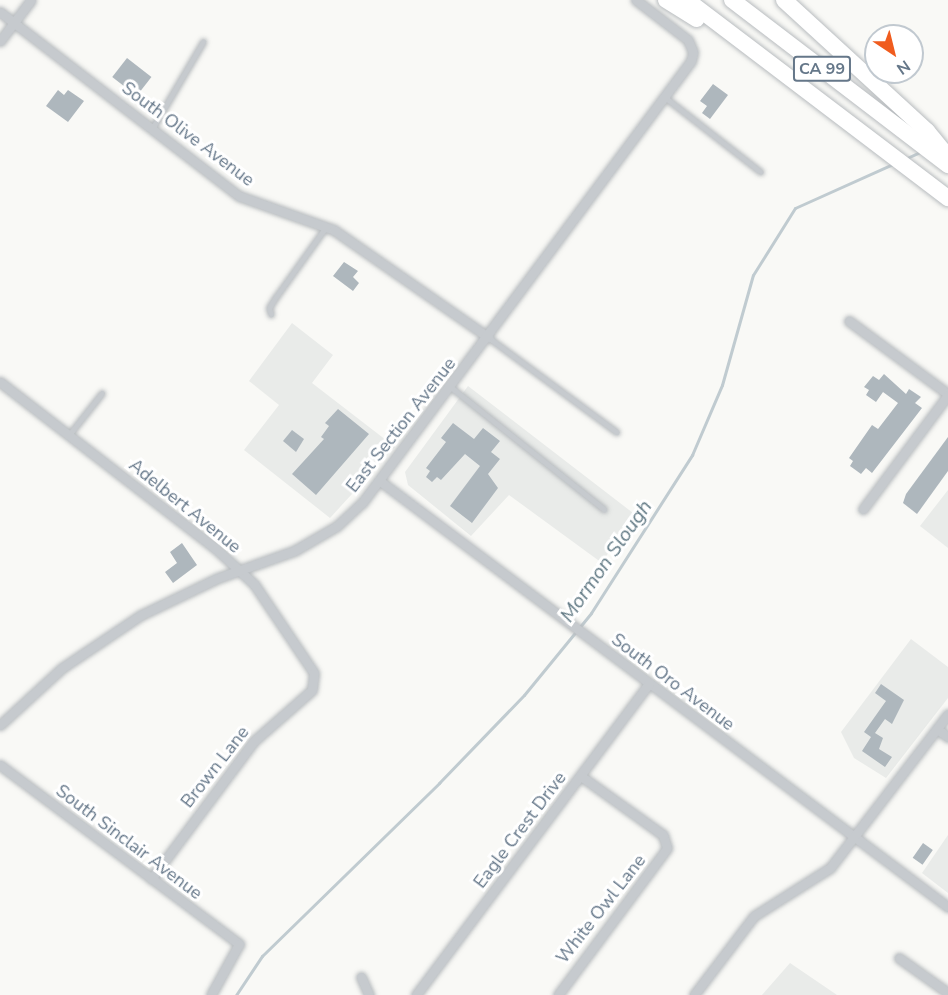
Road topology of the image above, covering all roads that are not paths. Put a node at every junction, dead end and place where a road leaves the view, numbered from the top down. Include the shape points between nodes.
1 (31, 0) edge
2 (636, 0) edge
3 (666, 0) edge
4 (687, 0) edge
5 (732, 0) edge
6 (784, 0) edge
7 (0, 12) edge
8 (14, 23) junction
9 (0, 41) edge
10 (203, 42) dead end
11 (793, 80) junction
12 (666, 98) junction
13 (152, 129) junction
14 (919, 134) junction
15 (948, 157) edge
16 (948, 165) edge
17 (761, 172) dead end
18 (948, 198) edge
19 (326, 227) junction
20 (271, 315) dead end
21 (849, 321) dead end
22 (489, 338) junction
23 (0, 382) edge
24 (451, 387) junction
25 (102, 393) dead end
26 (948, 395) edge
27 (617, 432) dead end
28 (69, 435) junction
29 (380, 481) junction
30 (604, 509) dead end
31 (863, 509) dead end
32 (240, 571) junction
33 (649, 684) junction
34 (314, 685) joint
35 (948, 714) edge
36 (0, 725) edge
37 (937, 729) junction
38 (948, 737) edge
39 (0, 765) edge
40 (581, 776) junction
41 (854, 839) junction
42 (151, 879) junction
43 (948, 907) edge
44 (899, 958) dead end
45 (361, 977) dead end
46 (948, 993) edge
47 (211, 995) edge
48 (369, 995) edge
49 (416, 995) edge
50 (558, 995) edge
51 (694, 995) edge

1 - 8 street
2 - 12 street, East Section Avenue via 692,48 691,61
3 - 11 highway
4 - 11 highway, CA 99
5 - 14 highway, CA 99
6 - 14 highway
7 - 8 street, South Olive Avenue
8 - 9 street
8 - 13 street, South Olive Avenue
10 - 13 lane
11 - 18 highway, CA 99
12 - 17 lane
12 - 22 street, East Section Avenue
13 - 19 street, South Olive Avenue via 239,196
14 - 15 highway
14 - 16 highway, CA 99
19 - 20 lane via 269,308
19 - 22 street, South Olive Avenue
21 - 26 street
22 - 24 street, East Section Avenue
22 - 27 lane
23 - 28 street, Adelbert Avenue
24 - 29 street, East Section Avenue
24 - 30 lane
25 - 28 lane
26 - 31 street
28 - 32 street, Adelbert Avenue
29 - 32 street, East Section Avenue via 362,503 314,541
29 - 33 street, South Oro Avenue
32 - 34 street, Adelbert Avenue via 254,584 313,670
32 - 36 street, East Section Avenue via 181,595 100,641
33 - 40 street, Eagle Crest Drive
33 - 41 street, South Oro Avenue
34 - 42 street, Brown Lane via 254,741
35 - 37 street
37 - 38 street
37 - 41 street
39 - 42 street, South Sinclair Avenue
40 - 49 street, Eagle Crest Drive
40 - 50 street, White Owl Lane via 663,835 667,848
41 - 43 street, South Oro Avenue
41 - 51 street via 822,876 754,916
42 - 47 street, South Sinclair Avenue via 239,944
44 - 46 street
45 - 48 street

